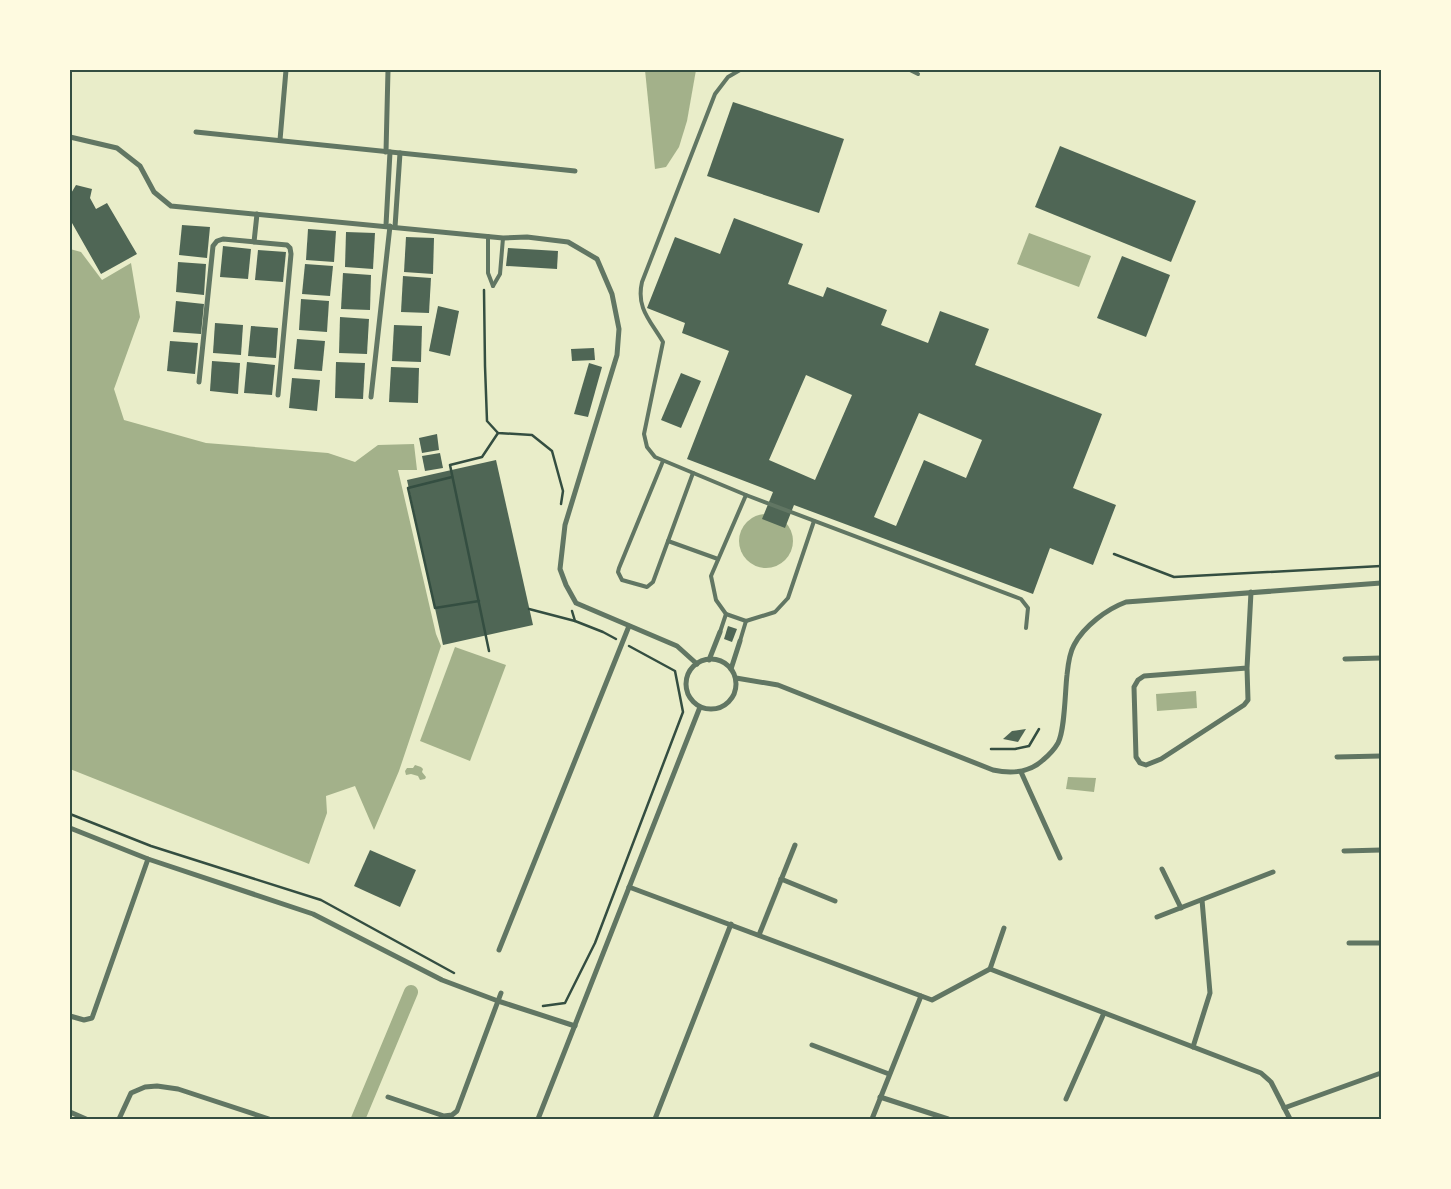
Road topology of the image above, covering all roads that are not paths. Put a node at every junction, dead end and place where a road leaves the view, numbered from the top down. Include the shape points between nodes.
1 (286, 70) edge
2 (388, 70) edge
3 (740, 70) edge
4 (910, 70) edge
5 (918, 74) dead end
6 (196, 132) dead end
7 (70, 137) edge
8 (280, 140) junction
9 (388, 152) junction
10 (400, 153) junction
11 (575, 171) dead end
12 (257, 214) junction
13 (390, 226) junction
14 (488, 236) junction
15 (502, 238) junction
16 (254, 242) junction
17 (199, 382) dead end
18 (278, 395) dead end
19 (371, 397) dead end
20 (663, 461) junction
21 (693, 473) junction
22 (746, 495) junction
23 (814, 521) junction
24 (668, 541) junction
25 (718, 560) junction
26 (1381, 583) edge
27 (1251, 592) junction
28 (726, 614) junction
29 (746, 621) junction
30 (629, 626) junction
31 (1026, 628) dead end
32 (720, 632) joint
33 (740, 641) joint
34 (1381, 658) edge
35 (1345, 659) dead end
36 (709, 660) junction
37 (697, 664) junction
38 (1247, 668) junction
39 (731, 669) junction
40 (736, 678) junction
41 (700, 707) junction
42 (1381, 756) edge
43 (1337, 757) dead end
44 (1021, 772) junction
45 (70, 828) edge
46 (795, 845) dead end
47 (1381, 850) edge
48 (1344, 851) dead end
49 (1060, 858) dead end
50 (148, 859) junction
51 (1162, 869) dead end
52 (1273, 872) dead end
53 (781, 879) junction
54 (629, 887) junction
55 (1202, 900) junction
56 (835, 901) dead end
57 (1181, 908) junction
58 (1157, 917) dead end
59 (731, 924) junction
60 (1004, 928) dead end
61 (759, 934) junction
62 (1381, 943) edge
63 (1349, 944) dead end
64 (498, 950) dead end
65 (990, 969) junction
66 (501, 993) dead end
67 (921, 996) junction
68 (498, 1001) junction
69 (1104, 1013) junction
70 (70, 1016) edge
71 (576, 1026) junction
72 (812, 1045) dead end
73 (1193, 1047) junction
74 (1381, 1073) edge
75 (889, 1074) junction
76 (388, 1096) dead end
77 (880, 1097) junction
78 (1066, 1099) dead end
79 (1284, 1108) junction
80 (70, 1112) edge
81 (252, 1113) junction
82 (86, 1119) edge
83 (119, 1119) edge
84 (249, 1119) edge
85 (269, 1119) edge
86 (538, 1119) edge
87 (655, 1119) edge
88 (872, 1119) edge
89 (948, 1119) edge
90 (1290, 1119) edge

1 - 8 street
2 - 9 street
3 - 20 lane via 728,77 715,94 639,292 641,306 663,342 644,434 654,458
4 - 5 lane
6 - 8 street
7 - 12 street via 117,148 140,166 154,192 172,206
8 - 9 street
9 - 10 street
9 - 13 street
10 - 11 street
10 - 13 street
12 - 13 street
12 - 16 street
13 - 14 street
13 - 19 street
14 - 15 street
14 - 15 lane via 488,273 494,286 500,274
15 - 30 street via 528,237 568,242 597,259 612,294 619,329 617,355 565,525 560,569 576,603
16 - 17 street via 223,239 213,246
16 - 18 street via 287,245 291,254
20 - 21 lane
20 - 24 lane via 619,568 622,580 650,585
21 - 22 lane
21 - 24 lane
22 - 23 lane
22 - 25 lane
23 - 29 lane via 788,598 775,612
23 - 31 lane via 1022,599 1028,608
24 - 25 lane
25 - 28 lane via 711,576 716,600
26 - 27 street
27 - 38 street
27 - 44 street via 1126,602 1103,615 1083,632 1073,646 1068,662 1059,741 1038,765
28 - 29 lane
28 - 32 lane
29 - 33 lane
30 - 37 street via 677,646
30 - 64 street
32 - 36 street
33 - 39 street
34 - 35 street
36 - 37 street
36 - 39 street via 722,662
37 - 41 street via 689,673 686,686 692,701
38 - 38 street via 1248,700 1244,705 1161,759 1146,765 1140,763 1136,757 1134,687 1138,680 1144,676
39 - 40 street
40 - 41 street via 731,700 720,708
40 - 44 street via 778,685 993,770
41 - 54 street
42 - 43 street
44 - 49 street
45 - 50 street
46 - 53 street
47 - 48 street
50 - 68 street via 313,914 442,980
50 - 70 street via 92,1018 84,1020
51 - 57 street
52 - 55 street
53 - 56 street
53 - 61 street
54 - 59 street
54 - 71 street
55 - 57 street
55 - 73 street via 1210,993
57 - 58 street
59 - 61 street
59 - 87 street
60 - 65 street
61 - 67 street
62 - 63 street
65 - 67 street via 932,1000
65 - 69 street
66 - 68 street
67 - 75 street
68 - 71 street
68 - 76 street via 457,1111 444,1116
69 - 73 street
69 - 78 street
71 - 86 street
72 - 75 street
73 - 79 street via 1261,1073 1271,1082
74 - 79 street
75 - 77 street
77 - 88 street
77 - 89 street
79 - 90 street
80 - 82 street
81 - 83 street via 178,1089 158,1086 131,1093
81 - 84 lane
81 - 85 street

